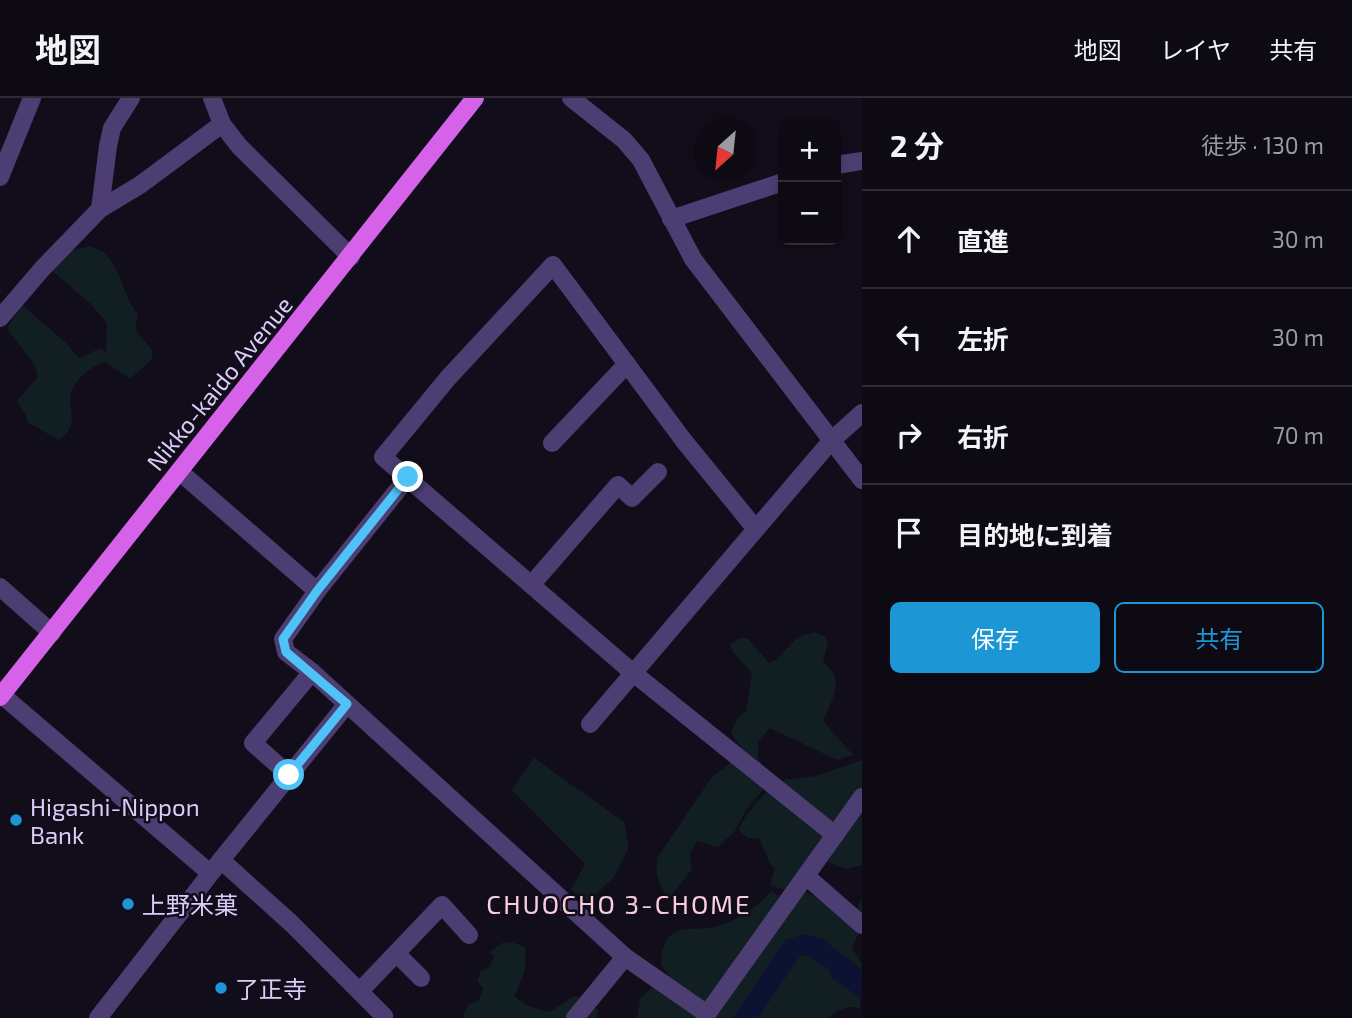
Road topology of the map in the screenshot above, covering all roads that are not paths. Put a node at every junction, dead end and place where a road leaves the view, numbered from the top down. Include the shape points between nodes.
1 (32, 98) edge
2 (131, 98) edge
3 (212, 98) edge
4 (475, 98) edge
5 (571, 98) edge
6 (222, 124) junction
7 (862, 161) edge
8 (841, 164) edge
9 (0, 177) edge
10 (778, 184) edge
11 (100, 209) junction
12 (671, 219) junction
13 (351, 257) junction
14 (0, 318) edge
15 (627, 364) junction
16 (862, 413) edge
17 (831, 441) junction
18 (552, 443) dead end
19 (180, 472) junction
20 (658, 472) dead end
21 (408, 477) junction
22 (862, 480) edge
23 (755, 528) junction
24 (532, 584) junction
25 (0, 587) edge
26 (317, 591) junction
27 (52, 633) junction
28 (632, 672) junction
29 (312, 673) junction
30 (1, 696) edge
31 (347, 704) junction
32 (590, 724) dead end
33 (289, 775) junction
34 (862, 797) edge
35 (835, 835) junction
36 (215, 867) junction
37 (806, 876) junction
38 (862, 925) edge
39 (469, 935) dead end
40 (396, 953) junction
41 (625, 957) junction
42 (421, 978) dead end
43 (359, 991) junction
44 (98, 1018) edge
45 (383, 1018) edge
46 (575, 1018) edge

1 - 9 street
2 - 11 street via 112,128
3 - 6 street
4 - 13 main road, Nikko-kaido Avenue
5 - 12 street via 624,140 640,160
6 - 11 street
6 - 13 street
7 - 8 street
10 - 12 street
11 - 14 street
12 - 17 street via 693,259
13 - 19 main road, Nikko-kaido Avenue
15 - 18 street
15 - 21 street via 553,265 448,377 383,457
15 - 23 street
16 - 17 street
17 - 22 street
17 - 23 street
19 - 26 street
19 - 27 main road, Nikko-kaido Avenue
20 - 24 street via 632,498 618,485
21 - 24 street
21 - 26 street
23 - 28 street
24 - 28 street
25 - 27 street
26 - 29 street via 283,639 286,652
27 - 30 main road, Nikko-kaido Avenue
28 - 32 street
28 - 35 street
29 - 31 street
29 - 33 street via 253,743
30 - 36 street
31 - 33 street
31 - 41 street
33 - 36 street
34 - 35 street
35 - 37 street
36 - 43 street via 292,924
36 - 44 street
37 - 38 street
37 - 41 street via 707,1014
39 - 40 street via 442,905
40 - 42 street
40 - 43 street
41 - 46 street
43 - 45 street

